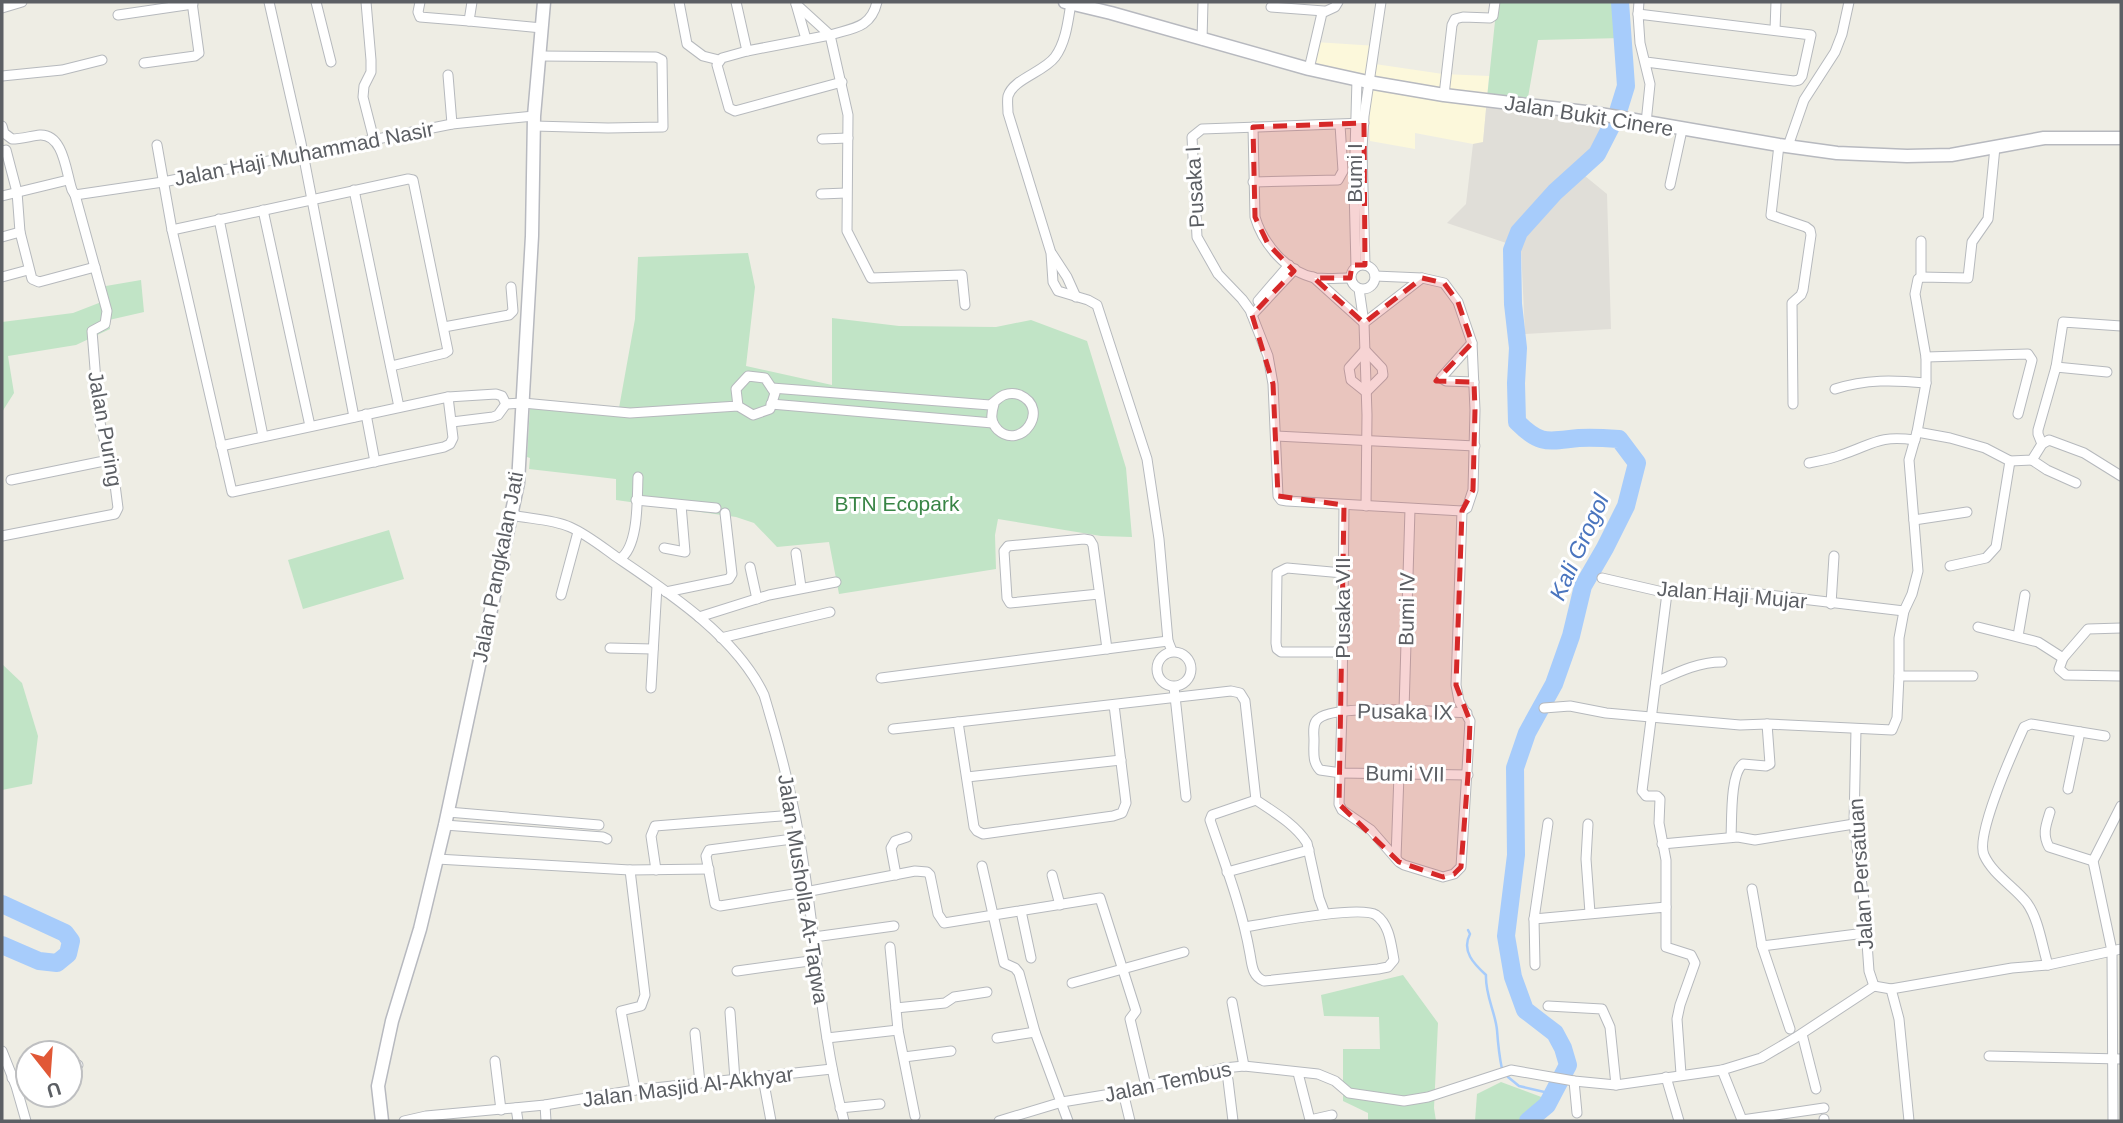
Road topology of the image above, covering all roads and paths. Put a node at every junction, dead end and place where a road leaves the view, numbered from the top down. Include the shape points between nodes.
1 (22, 2) edge
2 (269, 2) edge
3 (316, 2) edge
4 (420, 2) edge
5 (472, 2) edge
6 (544, 2) edge
7 (678, 2) edge
8 (736, 2) edge
9 (877, 2) edge
10 (1203, 2) edge
11 (1338, 2) edge
12 (1381, 2) edge
13 (1494, 2) edge
14 (1639, 2) edge
15 (1776, 2) edge
16 (1849, 2) edge
17 (192, 3) edge
18 (796, 3) edge
19 (1068, 3) edge
20 (368, 4) edge
21 (1271, 7) dead end
22 (2, 8) edge
23 (1112, 8) edge
24 (1324, 11) junction
25 (1638, 14) junction
26 (118, 15) dead end
27 (470, 21) junction
28 (542, 28) junction
29 (1774, 30) junction
30 (830, 35) junction
31 (806, 39) junction
32 (1202, 40) junction
33 (747, 51) junction
34 (540, 56) junction
35 (102, 60) dead end
36 (719, 60) junction
37 (331, 62) dead end
38 (1646, 62) junction
39 (144, 63) dead end
40 (1309, 69) junction
41 (448, 75) dead end
42 (2, 76) edge
43 (1362, 80) junction
44 (842, 82) junction
45 (1444, 95) junction
46 (534, 121) junction
47 (1646, 123) junction
48 (452, 124) junction
49 (1360, 124) junction
50 (1340, 125) junction
51 (2, 126) edge
52 (1253, 127) junction
53 (1682, 130) junction
54 (848, 138) junction
55 (2121, 138) edge
56 (374, 139) junction
57 (822, 139) dead end
58 (157, 145) dead end
59 (1784, 146) junction
60 (1995, 147) junction
61 (2, 151) edge
62 (303, 153) junction
63 (68, 180) junction
64 (163, 182) junction
65 (1253, 182) junction
66 (1670, 185) dead end
67 (354, 190) junction
68 (17, 192) junction
69 (846, 193) junction
70 (821, 194) dead end
71 (75, 195) junction
72 (2, 196) edge
73 (311, 199) junction
74 (263, 210) junction
75 (219, 219) junction
76 (172, 230) junction
77 (20, 232) junction
78 (2, 237) edge
79 (1922, 241) dead end
80 (1051, 253) junction
81 (1360, 266) junction
82 (96, 267) junction
83 (1292, 267) junction
84 (28, 270) junction
85 (1376, 276) junction
86 (2, 277) edge
87 (1313, 277) junction
88 (1921, 277) junction
89 (1350, 278) junction
90 (1422, 278) junction
91 (511, 287) dead end
92 (1359, 289) junction
93 (1076, 297) junction
94 (965, 305) dead end
95 (1251, 313) junction
96 (1364, 323) junction
97 (2121, 326) edge
98 (444, 327) junction
99 (1472, 343) junction
100 (1365, 350) junction
101 (1926, 356) junction
102 (391, 366) junction
103 (2056, 367) junction
104 (2107, 372) dead end
105 (1474, 382) junction
106 (1926, 383) junction
107 (772, 388) junction
108 (1835, 389) dead end
109 (811, 391) junction
110 (1366, 392) junction
111 (448, 397) junction
112 (523, 403) junction
113 (506, 404) junction
114 (771, 404) junction
115 (994, 404) junction
116 (1793, 404) dead end
117 (738, 406) junction
118 (399, 407) junction
119 (810, 407) junction
120 (366, 414) junction
121 (2018, 414) dead end
122 (354, 417) junction
123 (452, 422) junction
124 (993, 423) junction
125 (310, 426) junction
126 (263, 436) junction
127 (1276, 436) junction
128 (1916, 436) junction
129 (1367, 442) junction
130 (2042, 444) junction
131 (221, 446) junction
132 (1475, 446) junction
133 (109, 460) junction
134 (2032, 460) junction
135 (2010, 461) junction
136 (375, 462) junction
137 (1809, 463) dead end
138 (2121, 475) edge
139 (638, 477) dead end
140 (11, 480) dead end
141 (2076, 483) dead end
142 (636, 500) junction
143 (681, 505) junction
144 (1344, 505) junction
145 (1366, 506) junction
146 (1409, 509) junction
147 (1462, 511) junction
148 (1966, 512) dead end
149 (511, 515) junction
150 (1914, 520) junction
151 (578, 531) junction
152 (2, 536) edge
153 (664, 548) dead end
154 (796, 553) dead end
155 (1834, 556) dead end
156 (620, 559) junction
157 (1950, 566) dead end
158 (750, 567) dead end
159 (1343, 573) junction
160 (1602, 578) dead end
161 (836, 582) dead end
162 (801, 587) junction
163 (662, 589) junction
164 (1667, 593) junction
165 (1099, 594) junction
166 (561, 595) dead end
167 (2025, 595) dead end
168 (757, 598) junction
169 (1831, 604) junction
170 (1904, 611) junction
171 (830, 612) dead end
172 (699, 617) junction
173 (1978, 626) dead end
174 (2121, 628) edge
175 (2018, 636) junction
176 (721, 638) junction
177 (1168, 641) junction
178 (610, 648) dead end
179 (653, 649) junction
180 (1107, 649) junction
181 (1172, 651) junction
182 (1343, 652) junction
183 (2063, 658) junction
184 (1722, 662) dead end
185 (1899, 676) junction
186 (1973, 676) dead end
187 (2121, 676) edge
188 (881, 678) dead end
189 (1656, 682) junction
190 (1174, 687) junction
191 (651, 688) dead end
192 (1176, 697) junction
193 (1114, 705) junction
194 (1544, 708) dead end
195 (1404, 710) junction
196 (1342, 711) junction
197 (1467, 713) junction
198 (1653, 716) junction
199 (958, 722) junction
200 (1767, 724) junction
201 (893, 729) dead end
202 (1856, 729) junction
203 (2080, 732) junction
204 (2105, 736) dead end
205 (1121, 760) junction
206 (1341, 773) junction
207 (1399, 774) junction
208 (1468, 775) junction
209 (967, 776) junction
210 (2068, 789) dead end
211 (1186, 797) dead end
212 (1256, 800) junction
213 (2121, 806) edge
214 (2050, 811) dead end
215 (794, 815) junction
216 (446, 819) junction
217 (1548, 823) dead end
218 (1588, 824) dead end
219 (1854, 824) junction
220 (599, 825) dead end
221 (907, 837) dead end
222 (1731, 837) junction
223 (800, 838) junction
224 (607, 839) dead end
225 (1662, 844) junction
226 (1309, 850) junction
227 (1396, 858) junction
228 (437, 859) junction
229 (2093, 861) junction
230 (982, 866) dead end
231 (709, 869) junction
232 (630, 870) junction
233 (656, 870) junction
234 (1227, 872) junction
235 (896, 875) junction
236 (1052, 875) dead end
237 (1752, 889) dead end
238 (808, 891) junction
239 (1320, 898) junction
240 (1059, 905) junction
241 (1666, 907) junction
242 (1021, 911) junction
243 (1325, 914) junction
244 (1590, 914) junction
245 (993, 915) junction
246 (1305, 917) junction
247 (1534, 919) junction
248 (894, 926) dead end
249 (1245, 927) junction
250 (1865, 933) junction
251 (814, 937) junction
252 (1762, 946) junction
253 (890, 947) dead end
254 (2117, 950) edge
255 (1184, 952) dead end
256 (1031, 958) dead end
257 (817, 960) junction
258 (1535, 965) dead end
259 (2048, 965) junction
260 (1121, 970) junction
261 (737, 971) dead end
262 (1072, 983) dead end
263 (1874, 986) junction
264 (1891, 989) junction
265 (987, 992) dead end
266 (1232, 1002) dead end
267 (1548, 1006) dead end
268 (896, 1009) junction
269 (730, 1012) dead end
270 (1790, 1029) dead end
271 (898, 1030) junction
272 (1035, 1032) junction
273 (695, 1033) dead end
274 (1802, 1034) junction
275 (827, 1038) junction
276 (997, 1038) dead end
277 (2, 1051) edge
278 (951, 1051) dead end
279 (1989, 1056) dead end
280 (904, 1057) junction
281 (2117, 1059) edge
282 (495, 1061) dead end
283 (1244, 1066) junction
284 (1224, 1068) junction
285 (832, 1069) junction
286 (1723, 1070) junction
287 (1298, 1073) junction
288 (1681, 1074) junction
289 (1666, 1077) junction
290 (12, 1078) joint
291 (763, 1078) junction
292 (735, 1080) junction
293 (1572, 1081) junction
294 (700, 1083) junction
295 (1616, 1085) junction
296 (1146, 1086) junction
297 (1816, 1089) dead end
298 (635, 1090) junction
299 (1123, 1092) junction
300 (1062, 1102) junction
301 (880, 1104) dead end
302 (545, 1105) junction
303 (516, 1108) junction
304 (841, 1108) junction
305 (1824, 1108) dead end
306 (501, 1110) junction
307 (1577, 1113) dead end
308 (1332, 1115) dead end
309 (915, 1116) dead end
310 (1741, 1120) edge
311 (26, 1121) edge
312 (382, 1121) edge
313 (404, 1121) edge
314 (518, 1121) edge
315 (546, 1121) edge
316 (771, 1121) edge
317 (844, 1121) edge
318 (999, 1121) edge
319 (1068, 1121) edge
320 (1130, 1121) edge
321 (1233, 1121) edge
322 (1308, 1121) edge
323 (1679, 1121) edge
324 (1909, 1121) edge
325 (2113, 1121) edge

1 - 22 street
2 - 62 street
3 - 37 street
4 - 27 street via 420,17
5 - 27 street
6 - 28 main road, Jalan Pangkalan Jati
7 - 36 street via 687,44 703,56
8 - 33 street
9 - 30 street via 869,20
10 - 32 street
11 - 24 street
12 - 43 street, Bumi I
13 - 45 street via 1490,18 1455,19
14 - 25 street
15 - 29 street
16 - 59 street via 1835,52 1804,100
17 - 26 street
17 - 39 street via 199,53
18 - 30 street
18 - 31 street
19 - 23 main road, Jalan Bukit Cinere
19 - 80 street via 1063,42 1055,57 1009,94 1008,113
20 - 56 street via 371,72 363,97
21 - 24 street
23 - 32 main road, Jalan Bukit Cinere
24 - 40 street
25 - 29 street
25 - 38 street
27 - 28 street
28 - 34 main road, Jalan Pangkalan Jati
29 - 38 street via 1811,34 1799,80
30 - 31 street
30 - 44 street
31 - 33 street
32 - 40 main road, Jalan Bukit Cinere
33 - 36 street
34 - 46 main road, Jalan Pangkalan Jati
34 - 46 street, Jalan Haji Muhammad Nasir via 662,60 663,127 608,128
35 - 42 street via 62,70
36 - 44 street via 732,111
38 - 47 street via 1650,84
40 - 43 main road, Jalan Bukit Cinere
41 - 48 street
43 - 45 main road, Jalan Bukit Cinere
43 - 49 street, Bumi I
44 - 54 street
45 - 47 main road, Jalan Bukit Cinere
46 - 48 street, Jalan Haji Muhammad Nasir
46 - 112 main road, Jalan Pangkalan Jati
47 - 53 main road, Jalan Bukit Cinere
48 - 56 street, Jalan Haji Muhammad Nasir
49 - 50 street, Pusaka I
49 - 81 street, Bumi I
50 - 52 street, Pusaka I
50 - 65 street via 1343,171 1337,180
51 - 63 street, Jalan Puring via 12,139 42,135 56,141
52 - 65 street
52 - 95 street, Pusaka I via 1202,129 1192,137 1196,237 1218,274
53 - 59 main road, Jalan Bukit Cinere
53 - 66 street
54 - 57 street
54 - 69 street
55 - 60 main road, Jalan Bukit Cinere via 2044,138
56 - 62 street, Jalan Haji Muhammad Nasir
58 - 64 street
59 - 60 main road, Jalan Bukit Cinere via 1907,156
59 - 116 street via 1771,215 1806,227 1811,235 1803,290 1792,303
60 - 88 street via 1989,219 1972,242 1968,278
61 - 68 street via 6,150
62 - 64 street, Jalan Haji Muhammad Nasir
62 - 73 street
63 - 68 street
63 - 71 street, Jalan Puring
64 - 71 street, Jalan Haji Muhammad Nasir
64 - 76 street
65 - 83 street via 1258,229
67 - 73 street
67 - 98 street via 408,178 415,183
67 - 102 street
68 - 72 street
68 - 77 street
69 - 70 street
69 - 94 street via 847,231 871,278 962,275
71 - 82 street, Jalan Puring
73 - 74 street
73 - 122 street
74 - 75 street
74 - 125 street
75 - 76 street
75 - 126 street
76 - 131 street
77 - 78 street
77 - 84 street
79 - 88 street
80 - 93 street
80 - 93 street via 1053,282 1058,290
81 - 85 street via 1372,268
81 - 89 street
82 - 84 street via 39,282
82 - 133 street, Jalan Puring via 107,311 105,324 92,331 95,387
83 - 87 street
83 - 95 street
84 - 86 street
85 - 90 street
85 - 92 street via 1373,285
87 - 89 street
87 - 96 street
88 - 101 street via 1915,294
89 - 92 street
90 - 96 street
90 - 99 street via 1450,289
91 - 98 street via 513,311 509,315
92 - 96 street
93 - 177 street via 1097,306 1147,459
95 - 127 street via 1268,356
96 - 100 street
97 - 103 street via 2063,322
98 - 102 street via 445,354
99 - 105 street
99 - 105 street via 1441,378
100 - 110 street
100 - 110 street via 1382,368 1382,375
100 - 110 street via 1349,368 1351,380
101 - 106 street
101 - 121 street via 2028,354 2032,360
102 - 118 street
103 - 104 street
103 - 130 street via 2038,430
105 - 132 street
106 - 108 street via 1885,380
106 - 128 street
107 - 109 street
107 - 114 street
107 - 117 street via 765,378 748,376 736,389
109 - 115 street
109 - 119 street
110 - 129 street
111 - 113 street via 496,394
111 - 118 street
111 - 123 street
112 - 113 street
112 - 117 street via 630,413
112 - 149 main road, Jalan Pangkalan Jati via 518,483
113 - 123 street via 493,417
114 - 117 street via 753,415
114 - 119 street
115 - 124 street
115 - 124 street via 1003,395 1015,393 1027,398 1033,409 1025,432 1013,436
118 - 120 street
119 - 124 street
120 - 122 street
120 - 136 street
122 - 125 street
123 - 136 street via 450,444
125 - 126 street
126 - 131 street
127 - 129 street
127 - 144 street via 1281,500
128 - 135 street via 1950,438
128 - 137 street via 1880,439
128 - 150 street via 1909,460
129 - 132 street
129 - 145 street
130 - 134 street
130 - 138 street via 2049,440 2084,453
131 - 136 street via 232,492
132 - 147 street via 1474,490
133 - 140 street
133 - 152 street, Jalan Puring via 118,508 115,514
134 - 135 street
134 - 141 street
135 - 157 street via 1996,547 1986,558
139 - 142 street
142 - 143 street
142 - 156 street via 634,532
143 - 153 street via 684,552
143 - 163 street via 720,511 732,573 729,579
144 - 145 street
144 - 159 street, Pusaka VII
145 - 146 street
146 - 147 street
146 - 195 street, Bumi IV
147 - 197 street via 1457,685
148 - 150 street
149 - 151 street, Jalan Musholla At-Taqwa
149 - 216 main road, Jalan Pangkalan Jati
150 - 170 street via 1918,571
151 - 156 street, Jalan Musholla At-Taqwa
151 - 166 street
154 - 162 street
155 - 169 street
156 - 163 street, Jalan Musholla At-Taqwa
158 - 168 street
159 - 182 street, Pusaka VII
159 - 182 street via 1287,568 1277,573 1276,643 1281,652
160 - 164 street, Jalan Haji Mujar
161 - 162 street
162 - 168 street
163 - 172 street, Jalan Musholla At-Taqwa
163 - 179 street
164 - 169 street, Jalan Haji Mujar via 1760,594
164 - 189 street
165 - 165 street via 1010,603 1004,551 1008,546 1090,540
165 - 180 street
167 - 175 street
168 - 172 street
169 - 170 street, Jalan Haji Mujar
170 - 185 street
171 - 176 street
172 - 176 street, Jalan Musholla At-Taqwa
173 - 175 street
174 - 183 street via 2088,629
175 - 183 street
176 - 215 street, Jalan Musholla At-Taqwa via 749,669 764,695
177 - 180 street
177 - 181 street
178 - 179 street
179 - 191 street
180 - 188 street
181 - 190 street via 1156,666 1160,680
181 - 190 street via 1180,652 1191,664 1187,680
182 - 196 street, Pusaka VII
183 - 187 street via 2059,669 2066,675
184 - 189 street via 1684,669
185 - 186 street
185 - 202 street via 1892,730
189 - 198 street
190 - 192 street
192 - 193 street
192 - 211 street
192 - 212 street via 1231,691 1244,697
193 - 199 street
193 - 205 street
194 - 198 street via 1570,706
195 - 196 street, Pusaka IX
195 - 197 street, Pusaka IX
196 - 206 street, Pusaka VII
196 - 206 street via 1318,719 1314,725 1314,763 1320,770
197 - 208 street
198 - 200 street
198 - 225 street via 1642,792 1660,800
199 - 201 street
199 - 209 street
200 - 202 street
200 - 222 street via 1770,764 1738,767
202 - 219 street, Jalan Persatuan
203 - 204 street
203 - 210 street
203 - 259 street via 2031,724 2024,727 1982,845 1983,855 2028,904
205 - 209 street
205 - 209 street via 1126,803 1122,813 984,834 974,827
206 - 207 street, Bumi VII
206 - 227 street, Pusaka VII via 1340,807 1371,830
207 - 208 street, Bumi VII
207 - 227 street
208 - 227 street via 1461,867 1443,877
212 - 226 street via 1303,836
212 - 234 street via 1212,815
213 - 229 street
214 - 229 street via 2044,831 2049,847
215 - 223 street, Jalan Musholla At-Taqwa
215 - 233 street via 655,826 651,836
216 - 220 street
216 - 224 street
216 - 228 main road, Jalan Pangkalan Jati
217 - 247 street
218 - 244 street
219 - 222 street via 1755,840
219 - 250 street, Jalan Persatuan
221 - 235 street via 895,841 891,848
222 - 225 street
223 - 231 street via 709,850
223 - 238 street, Jalan Musholla At-Taqwa
225 - 241 street
226 - 234 street
226 - 239 street
228 - 232 street
228 - 312 main road, Jalan Pangkalan Jati via 378,1086
229 - 254 street
230 - 245 street
231 - 233 street
231 - 238 street via 717,905
232 - 233 street
232 - 298 street via 645,995 641,1006 621,1011
234 - 249 street
235 - 238 street
235 - 245 street via 927,872 944,923
236 - 240 street
237 - 252 street
238 - 251 street, Jalan Musholla At-Taqwa
239 - 243 street
239 - 246 street
240 - 242 street
240 - 260 street via 1100,898
241 - 244 street
241 - 288 street via 1666,947 1690,955 1695,963 1677,1019
242 - 245 street
242 - 256 street
243 - 246 street
243 - 249 street via 1375,915 1390,934 1394,960 1378,970 1264,981 1254,973
244 - 247 street
245 - 272 street via 1004,963 1018,973
246 - 249 street
247 - 258 street
248 - 251 street
250 - 252 street
250 - 263 street, Jalan Persatuan
251 - 257 street, Jalan Musholla At-Taqwa
252 - 270 street
253 - 268 street
254 - 259 street
254 - 281 street
255 - 260 street
257 - 261 street
257 - 275 street, Jalan Musholla At-Taqwa
259 - 264 street
260 - 262 street
260 - 296 street via 1136,1012 1130,1019
263 - 264 street
263 - 274 street, Jalan Tembus
264 - 324 street via 1899,1019
265 - 268 street
266 - 283 street
267 - 295 street via 1602,1009 1610,1027
268 - 271 street
269 - 292 street
271 - 275 street
271 - 280 street
272 - 276 street
272 - 300 street
273 - 294 street
274 - 286 street, Jalan Tembus via 1761,1058
274 - 297 street
275 - 285 street, Jalan Musholla At-Taqwa
277 - 290 street
278 - 280 street
279 - 281 street
280 - 309 street
281 - 325 street
282 - 306 street
283 - 284 street, Jalan Tembus
283 - 287 street, Jalan Tembus
284 - 296 street, Jalan Tembus
284 - 321 street
285 - 291 street, Jalan Masjid Al-Akhyar
285 - 304 street, Jalan Musholla At-Taqwa
286 - 288 street, Jalan Tembus
286 - 310 street
287 - 293 street, Jalan Tembus via 1318,1074 1349,1093 1405,1101 1511,1070
287 - 322 street
288 - 289 street, Jalan Tembus
289 - 295 street, Jalan Tembus
289 - 323 street
290 - 311 street
291 - 292 street, Jalan Masjid Al-Akhyar
291 - 316 street
292 - 294 street, Jalan Masjid Al-Akhyar
293 - 295 street, Jalan Tembus
293 - 307 street
294 - 298 street, Jalan Masjid Al-Akhyar
296 - 299 street, Jalan Tembus
298 - 302 street, Jalan Masjid Al-Akhyar
299 - 300 street, Jalan Tembus
299 - 320 street
300 - 318 street, Jalan Tembus
300 - 319 street
301 - 304 street
302 - 303 street, Jalan Masjid Al-Akhyar
302 - 315 street
303 - 306 street, Jalan Masjid Al-Akhyar
303 - 314 street
304 - 317 street, Jalan Musholla At-Taqwa
305 - 310 street
306 - 313 street, Jalan Masjid Al-Akhyar
308 - 322 street

